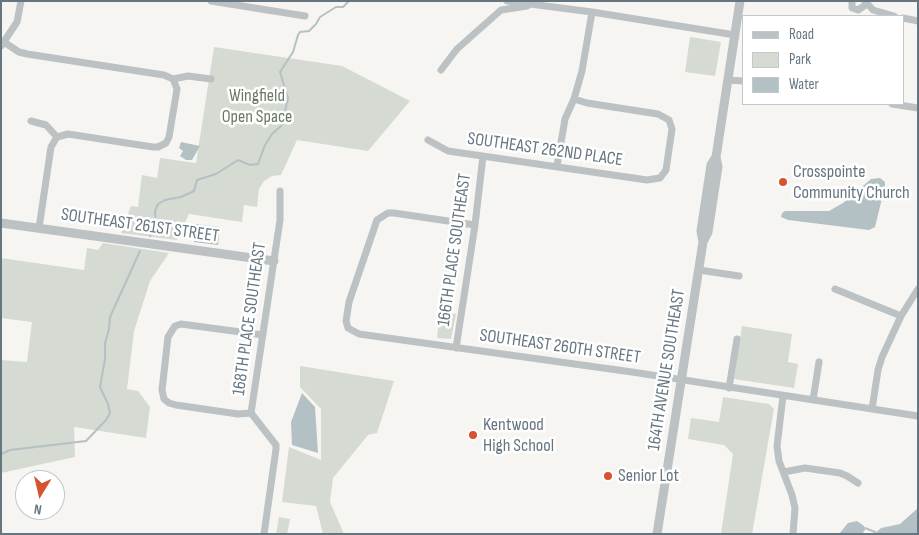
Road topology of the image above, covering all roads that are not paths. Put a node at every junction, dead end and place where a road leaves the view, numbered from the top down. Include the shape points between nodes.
1 (21, 1) edge
2 (211, 1) edge
3 (507, 1) edge
4 (740, 1) edge
5 (852, 1) edge
6 (866, 3) edge
7 (542, 5) junction
8 (592, 12) junction
9 (887, 15) edge
10 (305, 16) dead end
11 (904, 18) edge
12 (918, 21) edge
13 (735, 35) junction
14 (2, 44) edge
15 (441, 70) dead end
16 (173, 79) junction
17 (211, 79) dead end
18 (728, 80) junction
19 (742, 82) edge
20 (574, 99) junction
21 (898, 105) edge
22 (918, 108) edge
23 (31, 121) dead end
24 (57, 137) junction
25 (428, 140) dead end
26 (483, 156) junction
27 (557, 166) junction
28 (280, 191) dead end
29 (1, 223) edge
30 (475, 225) junction
31 (39, 228) junction
32 (274, 261) junction
33 (699, 270) junction
34 (739, 276) dead end
35 (918, 289) edge
36 (835, 290) dead end
37 (901, 316) junction
38 (263, 335) junction
39 (737, 339) dead end
40 (456, 348) junction
41 (819, 362) dead end
42 (682, 381) junction
43 (728, 388) junction
44 (783, 396) junction
45 (814, 400) junction
46 (872, 409) junction
47 (251, 413) junction
48 (918, 416) edge
49 (784, 472) junction
50 (858, 484) dead end
51 (264, 534) edge
52 (657, 534) edge
53 (793, 534) edge

1 - 14 street via 16,22
2 - 10 street
3 - 7 street
4 - 13 street, 164TH AVENUE SOUTHEAST
5 - 6 street via 852,8 858,10
6 - 9 street via 880,14
7 - 8 street
7 - 15 street via 501,10 457,49
8 - 13 street
8 - 20 street
11 - 12 street
13 - 18 street, 164TH AVENUE SOUTHEAST
14 - 16 street via 27,54
16 - 17 street via 188,76
16 - 24 street via 177,89 170,137 163,144 152,147 68,134
18 - 19 street
18 - 33 street, 164TH AVENUE SOUTHEAST via 716,157 718,167
20 - 27 street via 565,119
20 - 27 street, SOUTHEAST 262ND PLACE via 658,114 669,120 672,129 666,170 660,178 647,180
21 - 22 street
23 - 24 street via 46,125
24 - 31 street via 51,147
25 - 26 street, SOUTHEAST 262ND PLACE via 448,151
26 - 27 street, SOUTHEAST 262ND PLACE
26 - 30 street, 166TH PLACE SOUTHEAST
28 - 32 street, 168TH PLACE SOUTHEAST
29 - 31 street, SOUTHEAST 261ST STREET
30 - 40 street, 166TH PLACE SOUTHEAST
30 - 40 street, SOUTHEAST 260TH STREET via 394,213 383,215 377,220 349,302 346,321 348,328 359,334
31 - 32 street, SOUTHEAST 261ST STREET
32 - 38 street, 168TH PLACE SOUTHEAST
33 - 34 street
33 - 42 street, 164TH AVENUE SOUTHEAST
35 - 37 street
36 - 37 street
37 - 46 street via 882,357
38 - 47 street, 168TH PLACE SOUTHEAST
38 - 47 street via 188,324 176,326 168,337 162,390 164,399 176,405
39 - 43 street
40 - 42 street, SOUTHEAST 260TH STREET
41 - 45 street
42 - 43 street, SOUTHEAST 260TH STREET
42 - 52 street, 164TH AVENUE SOUTHEAST
43 - 44 street, SOUTHEAST 260TH STREET
44 - 45 street, SOUTHEAST 260TH STREET
44 - 49 street via 777,446
45 - 46 street, SOUTHEAST 260TH STREET
46 - 48 street, SOUTHEAST 260TH STREET
47 - 51 street, 168TH PLACE SOUTHEAST via 276,445
49 - 50 street via 805,468 840,473
49 - 53 street via 795,508

